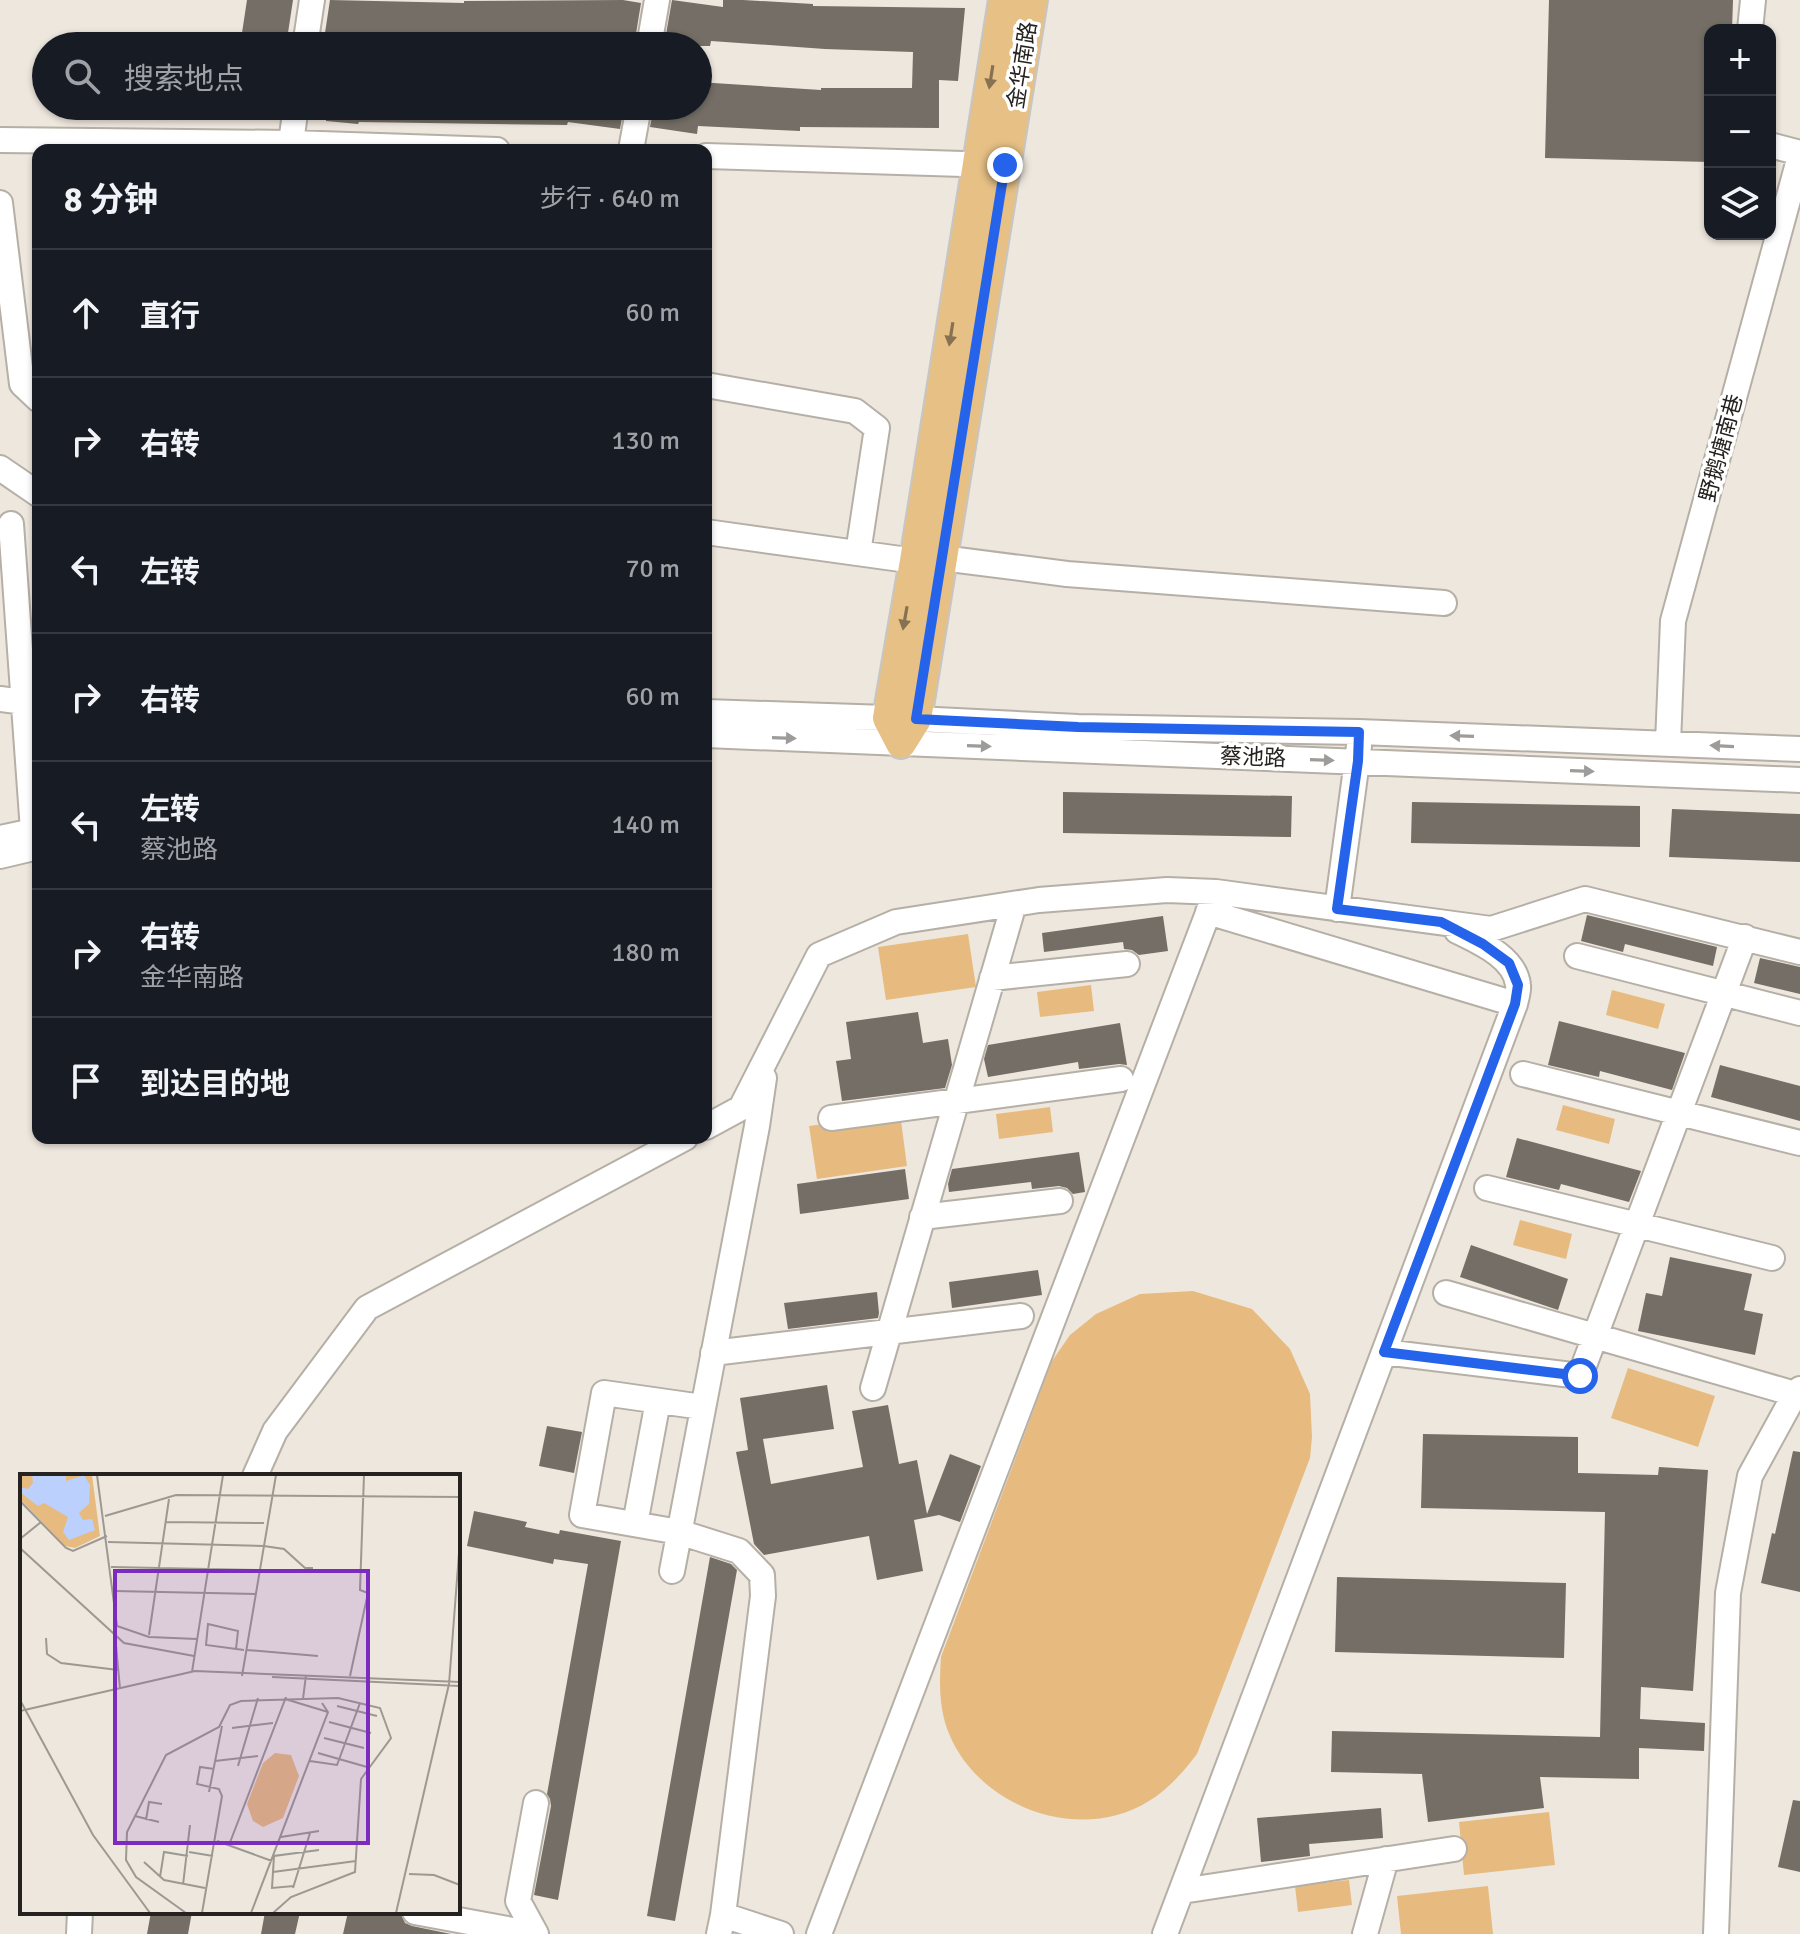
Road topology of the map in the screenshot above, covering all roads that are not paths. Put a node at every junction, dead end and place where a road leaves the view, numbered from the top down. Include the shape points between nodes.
1 (312, 0) edge
2 (657, 0) edge
3 (1004, 0) edge
4 (1032, 0) edge
5 (1753, 0) edge
6 (1751, 24) edge
7 (307, 32) edge
8 (651, 32) edge
9 (294, 120) edge
10 (636, 120) edge
11 (0, 140) edge
12 (166, 144) edge
13 (291, 144) edge
14 (632, 144) edge
15 (1776, 147) edge
16 (1800, 155) edge
17 (712, 156) edge
18 (992, 165) junction
19 (0, 203) edge
20 (0, 283) edge
21 (712, 386) edge
22 (24, 391) edge
23 (0, 468) edge
24 (32, 490) edge
25 (11, 524) dead end
26 (712, 533) edge
27 (858, 553) junction
28 (929, 559) junction
29 (1444, 603) dead end
30 (12, 701) edge
31 (712, 712) edge
32 (902, 727) junction
33 (1359, 732) junction
34 (712, 735) edge
35 (1668, 743) junction
36 (1800, 749) edge
37 (1358, 761) junction
38 (1800, 780) edge
39 (32, 816) edge
40 (0, 838) edge
41 (32, 839) edge
42 (32, 841) edge
43 (0, 856) edge
44 (1212, 902) junction
45 (1014, 904) junction
46 (1337, 909) junction
47 (1441, 922) junction
48 (1745, 937) junction
49 (1800, 952) edge
50 (1577, 956) dead end
51 (1127, 964) dead end
52 (992, 978) junction
53 (1724, 993) junction
54 (1515, 1004) junction
55 (1800, 1013) edge
56 (768, 1055) junction
57 (1523, 1074) dead end
58 (1121, 1079) dead end
59 (957, 1100) junction
60 (1679, 1113) junction
61 (831, 1118) dead end
62 (712, 1124) edge
63 (1800, 1143) edge
64 (674, 1144) edge
65 (1487, 1188) dead end
66 (1060, 1201) dead end
67 (922, 1217) junction
68 (1637, 1225) junction
69 (1772, 1258) dead end
70 (1446, 1293) dead end
71 (1021, 1316) dead end
72 (889, 1332) junction
73 (1594, 1336) junction
74 (1384, 1352) junction
75 (713, 1353) junction
76 (873, 1388) dead end
77 (1798, 1391) edge
78 (658, 1401) junction
79 (702, 1407) junction
80 (256, 1474) edge
81 (635, 1524) junction
82 (679, 1532) junction
83 (672, 1571) dead end
84 (536, 1803) dead end
85 (1454, 1849) dead end
86 (1386, 1859) junction
87 (1182, 1891) junction
88 (80, 1914) edge
89 (426, 1914) edge
90 (721, 1925) edge
91 (79, 1934) edge
92 (535, 1934) edge
93 (781, 1934) edge
94 (819, 1934) edge
95 (1165, 1934) edge
96 (1365, 1934) edge
97 (1716, 1934) edge

1 - 7 street
2 - 8 street
3 -> 18 main road, 金华南路
4 - 18 main road, 金华南路
5 - 6 street
9 - 13 street
10 - 14 street
11 - 12 street
15 - 16 street, 野鹅塘南巷
16 - 35 street, 野鹅塘南巷 via 1673,621
17 - 18 street
18 - 28 main road, 金华南路
19 - 22 street
20 - 22 street
21 - 27 street via 855,411 877,428
23 - 24 street
25 - 30 street
26 - 27 street
27 - 28 street
28 - 29 street
28 - 32 main road, 金华南路
30 - 39 street
31 - 32 street, 蔡池路
32 - 33 street, 蔡池路
34 -> 32 street, 蔡池路
32 -> 37 street, 蔡池路
35 -> 33 street, 蔡池路
33 - 37 street
36 -> 35 street, 蔡池路
37 -> 38 street, 蔡池路
37 - 46 street
40 - 41 street
42 - 43 street
44 - 45 street via 1167,890
44 - 46 street
44 - 54 street
44 - 94 street
45 - 52 street
45 - 56 street via 896,922 819,955
46 - 47 street
47 - 48 street via 1491,929 1585,899
47 - 54 street via 1509,963 1518,985
48 - 49 street
48 - 53 street
50 - 53 street
51 - 52 street
52 - 59 street
53 - 55 street
53 - 60 street
54 - 74 street
56 - 62 street via 741,1108
56 - 75 street
57 - 60 street
58 - 59 street
59 - 61 street
59 - 67 street
60 - 63 street
60 - 68 street
64 - 80 street via 367,1308 275,1431
65 - 68 street
66 - 67 street
67 - 72 street
68 - 69 street
68 - 73 street
70 - 73 street
71 - 72 street
72 - 75 street
72 - 76 street
73 - 74 street via 1580,1376
73 - 77 street
74 - 87 street
75 - 79 street
77 - 97 street via 1750,1476 1728,1593
78 - 79 street
78 - 81 street
78 - 81 street via 604,1393 582,1515
79 - 82 street
81 - 82 street
82 - 83 street
82 - 90 street via 739,1551 762,1575
84 - 92 street via 518,1901
85 - 86 street
86 - 87 street
86 - 96 street
87 - 95 street
88 - 91 street
89 - 92 street
90 - 93 street

